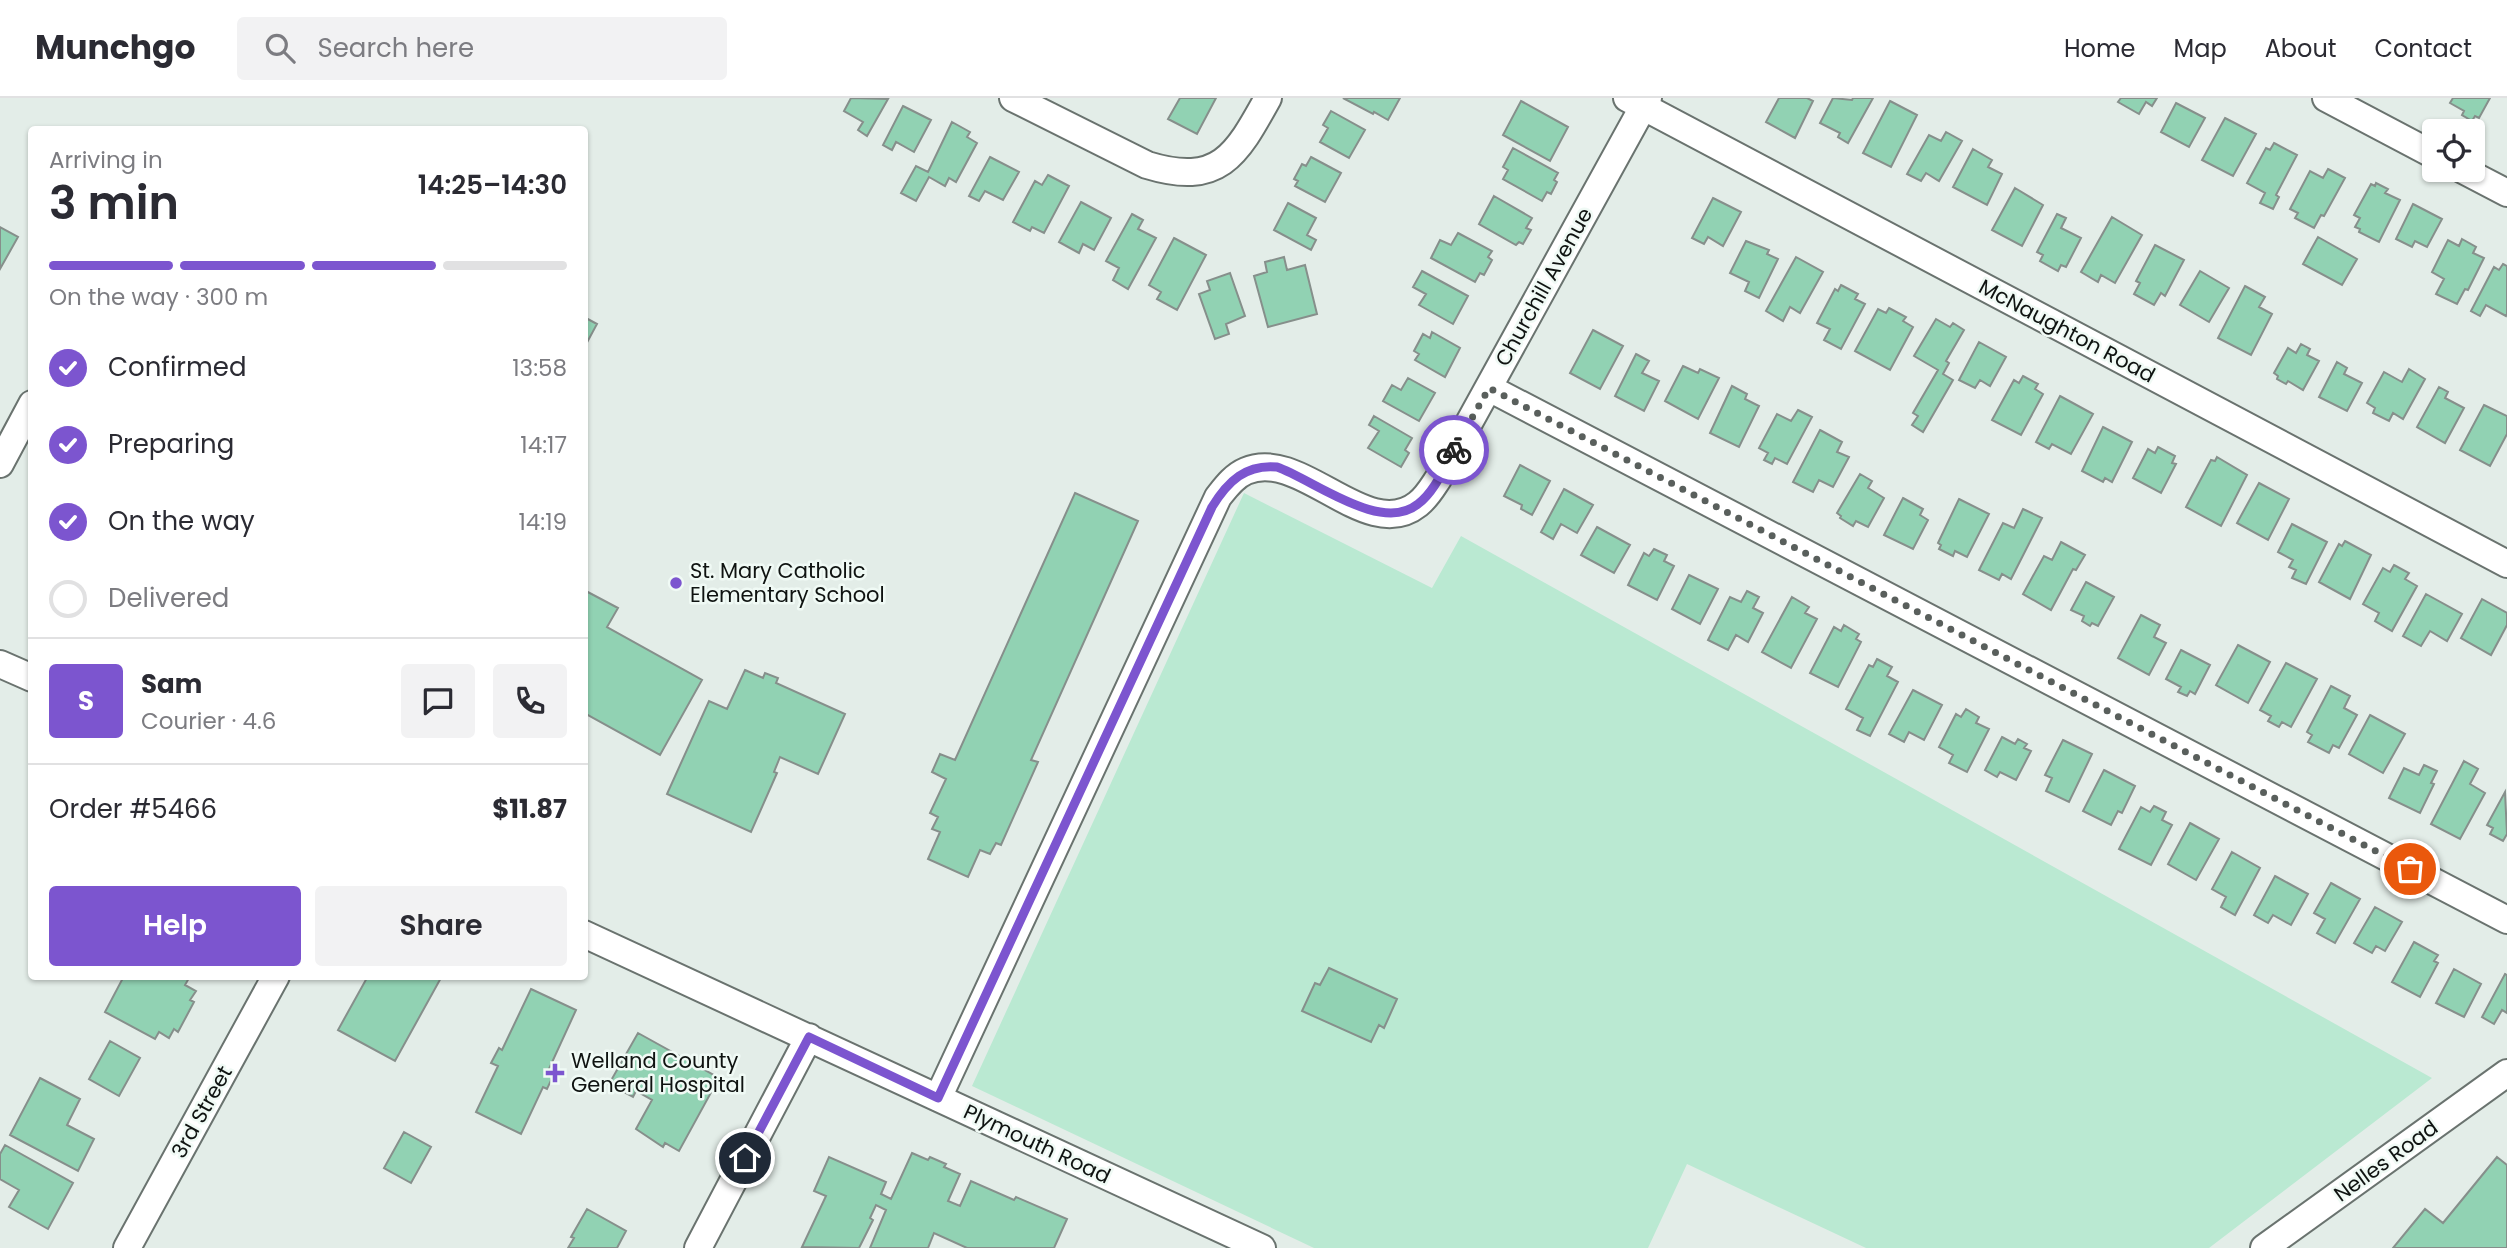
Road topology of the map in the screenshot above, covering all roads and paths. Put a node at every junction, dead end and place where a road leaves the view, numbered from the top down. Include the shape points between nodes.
1 (1013, 98) edge
2 (1268, 98) edge
3 (2326, 98) edge
4 (1640, 101) edge
5 (2422, 149) edge
6 (2485, 181) edge
7 (2507, 192) edge
8 (1489, 388) junction
9 (28, 412) edge
10 (0, 464) edge
11 (2507, 564) edge
12 (0, 664) edge
13 (28, 676) edge
14 (2507, 919) edge
15 (588, 936) edge
16 (274, 980) edge
17 (809, 1037) junction
18 (2507, 1073) edge
19 (938, 1098) junction
20 (127, 1248) edge
21 (698, 1248) edge
22 (1262, 1248) edge
23 (2264, 1248) edge

1 - 2 street via 1147,165 1193,173 1215,167 1237,151
3 - 5 street
4 - 8 street, Churchill Avenue
4 - 11 street, McNaughton Road
6 - 7 street
8 - 14 street
8 - 19 street, Churchill Avenue via 1438,479 1410,509 1391,514 1370,510 1264,465 1244,471 1226,487 1212,507
9 - 10 street
12 - 13 street
15 - 17 street, Plymouth Road
16 - 20 street, 3rd Street
17 - 19 street, Plymouth Road
17 - 21 street
18 - 23 street, Nelles Road
19 - 22 street, Plymouth Road

